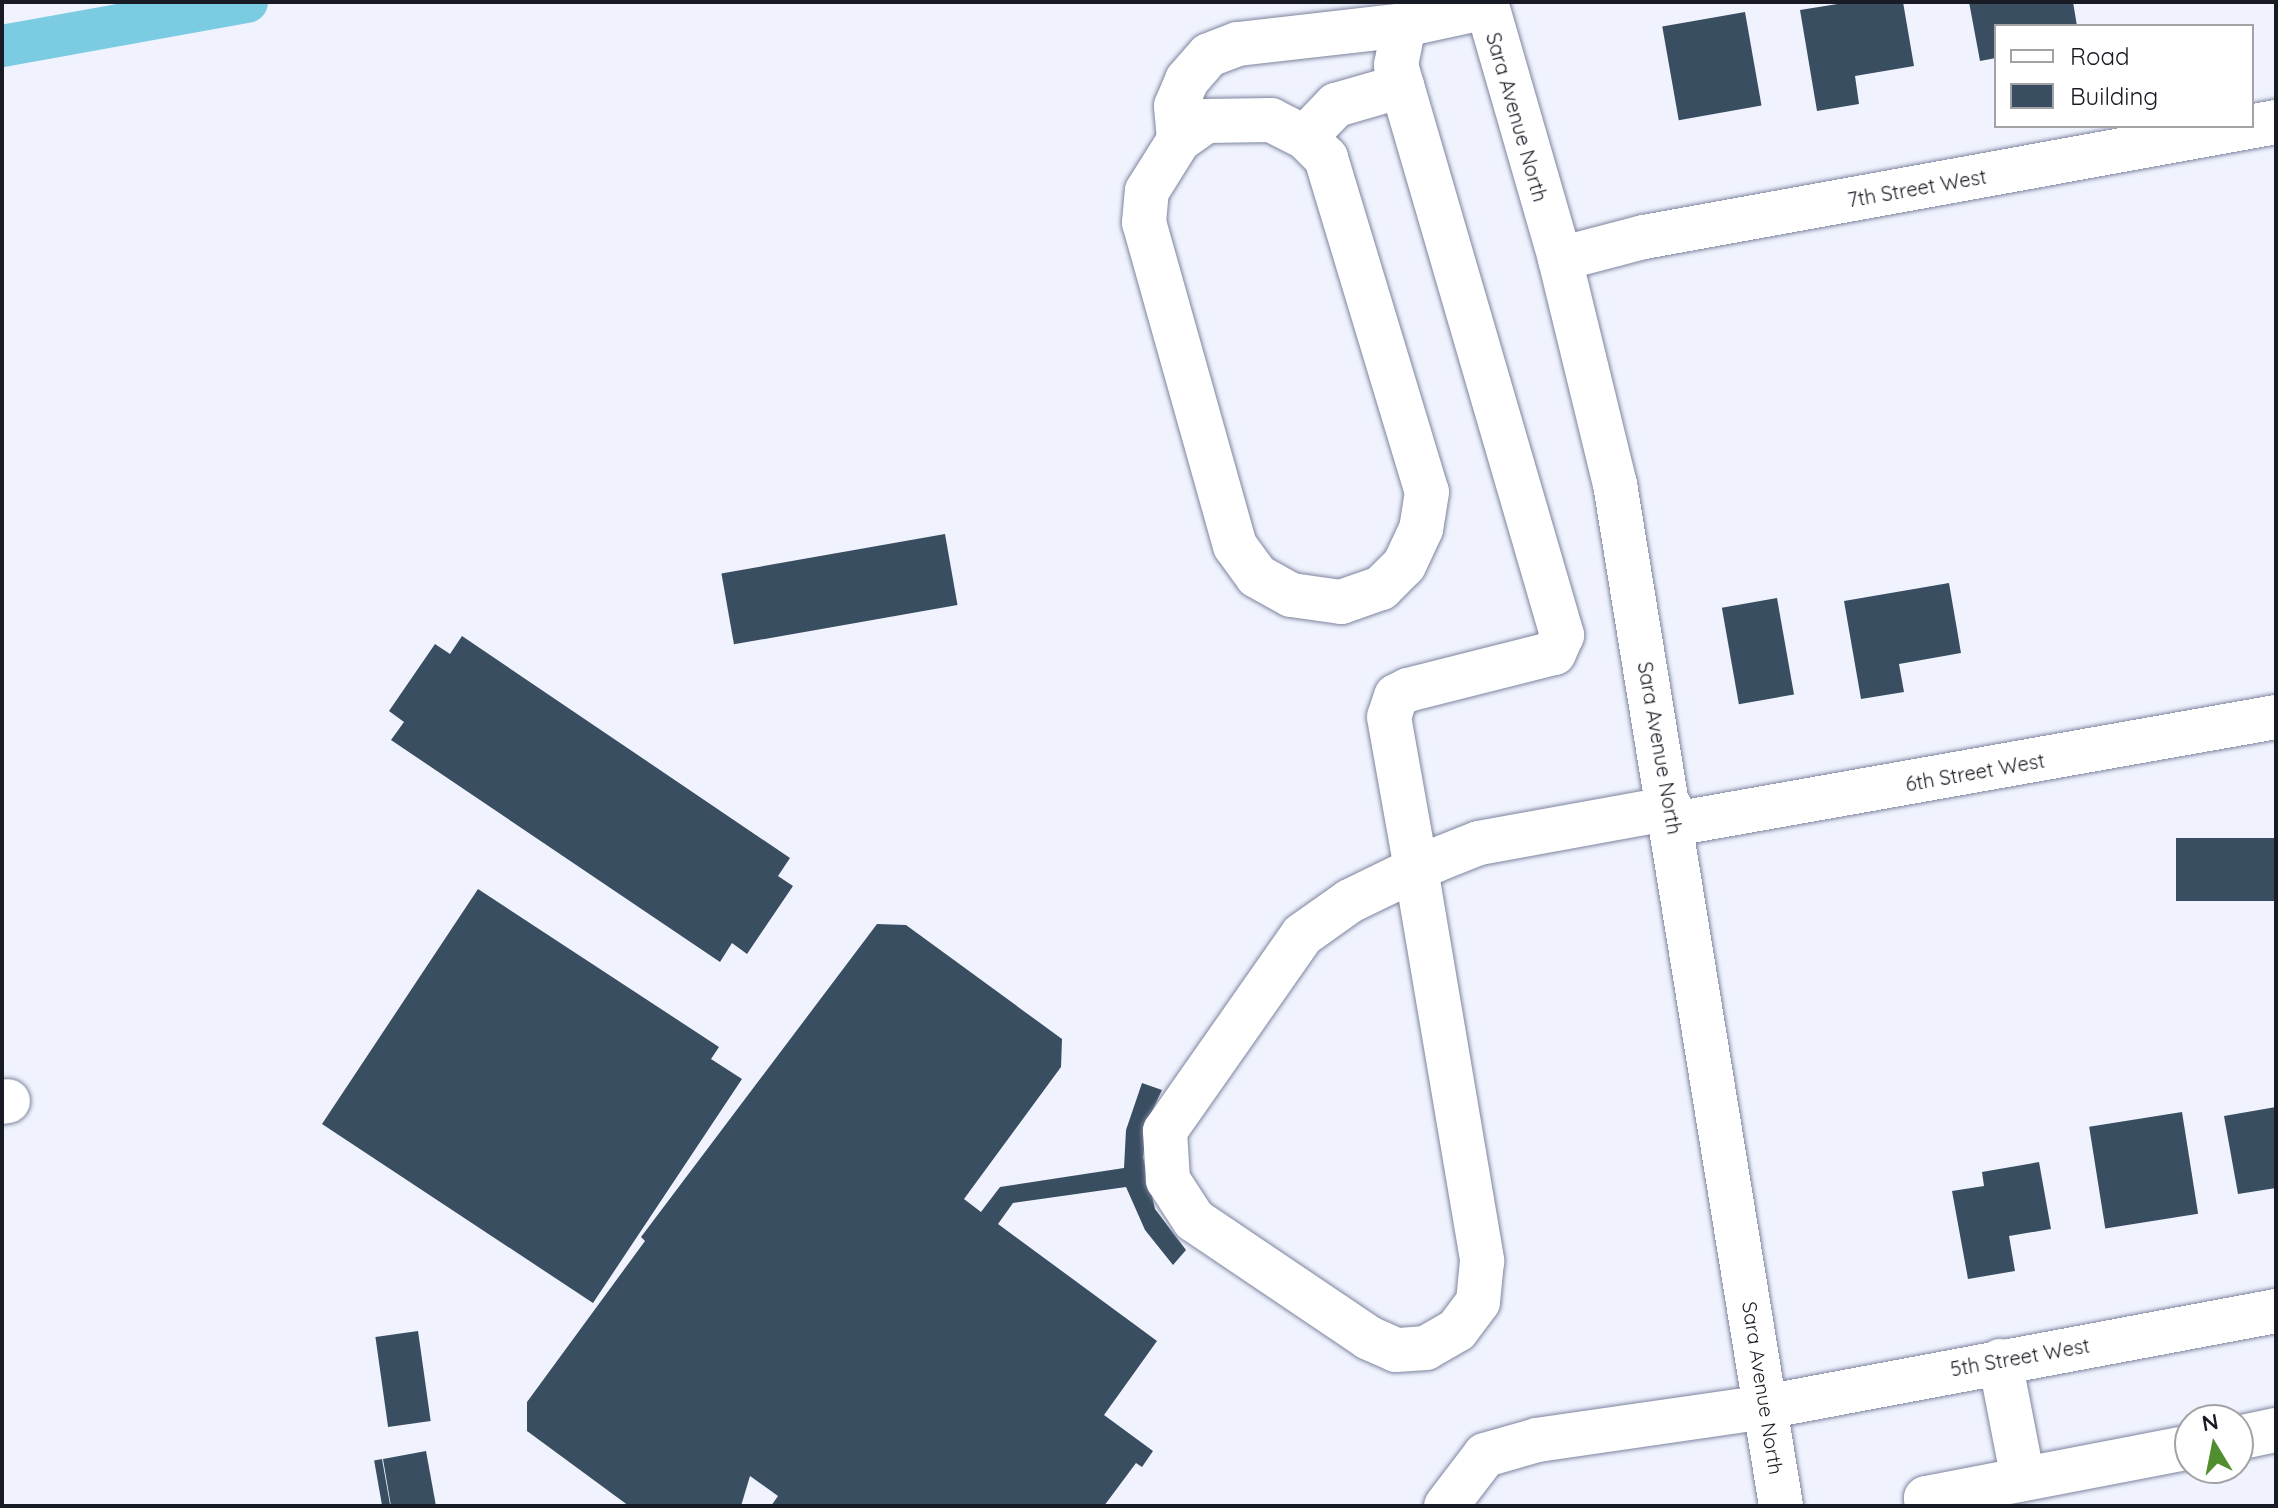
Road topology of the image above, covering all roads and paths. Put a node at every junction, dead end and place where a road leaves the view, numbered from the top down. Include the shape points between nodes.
1 (1487, 4) edge
2 (1404, 25) junction
3 (1402, 86) junction
4 (2276, 122) edge
5 (2254, 126) edge
6 (2243, 128) edge
7 (1305, 137) junction
8 (1179, 140) junction
9 (1560, 259) junction
10 (2276, 717) edge
11 (1672, 816) junction
12 (1416, 869) junction
13 (2276, 1311) edge
14 (2000, 1361) junction
15 (1765, 1407) junction
16 (2276, 1430) edge
17 (2254, 1435) edge
18 (2174, 1450) edge
19 (2023, 1479) junction
20 (1446, 1506) edge
21 (1781, 1506) edge
22 (1927, 1506) edge

1 - 2 street
1 - 9 street, Sara Avenue North
2 - 3 street via 1396,65
2 - 8 street via 1238,44 1209,55 1187,80 1176,106
3 - 7 street via 1336,105
3 - 12 street, 6th Street West via 1562,635 1554,653 1408,690 1390,705
4 - 5 street, 7th Street West
6 - 9 street, 7th Street West via 1644,237
7 - 8 street via 1271,120 1235,116 1206,121
7 - 8 street via 1326,158 1427,492 1421,529 1404,565 1381,588 1341,602 1291,595 1257,576 1235,546 1144,223 1147,191
9 - 11 street, Sara Avenue North via 1615,484
10 - 11 street, 6th Street West
11 - 12 street, 6th Street West via 1479,843
11 - 15 street, Sara Avenue North
12 - 12 street, 6th Street West via 1482,1261 1478,1302 1457,1330 1426,1348 1396,1350 1369,1338 1194,1220 1168,1180 1165,1131 1302,935 1350,901
13 - 14 street, 5th Street West
14 - 15 street, 5th Street West
14 - 19 street
15 - 20 street, 5th Street West via 1537,1440 1485,1455
15 - 21 street, Sara Avenue North
16 - 17 street
18 - 19 street
19 - 22 street via 1926,1498

